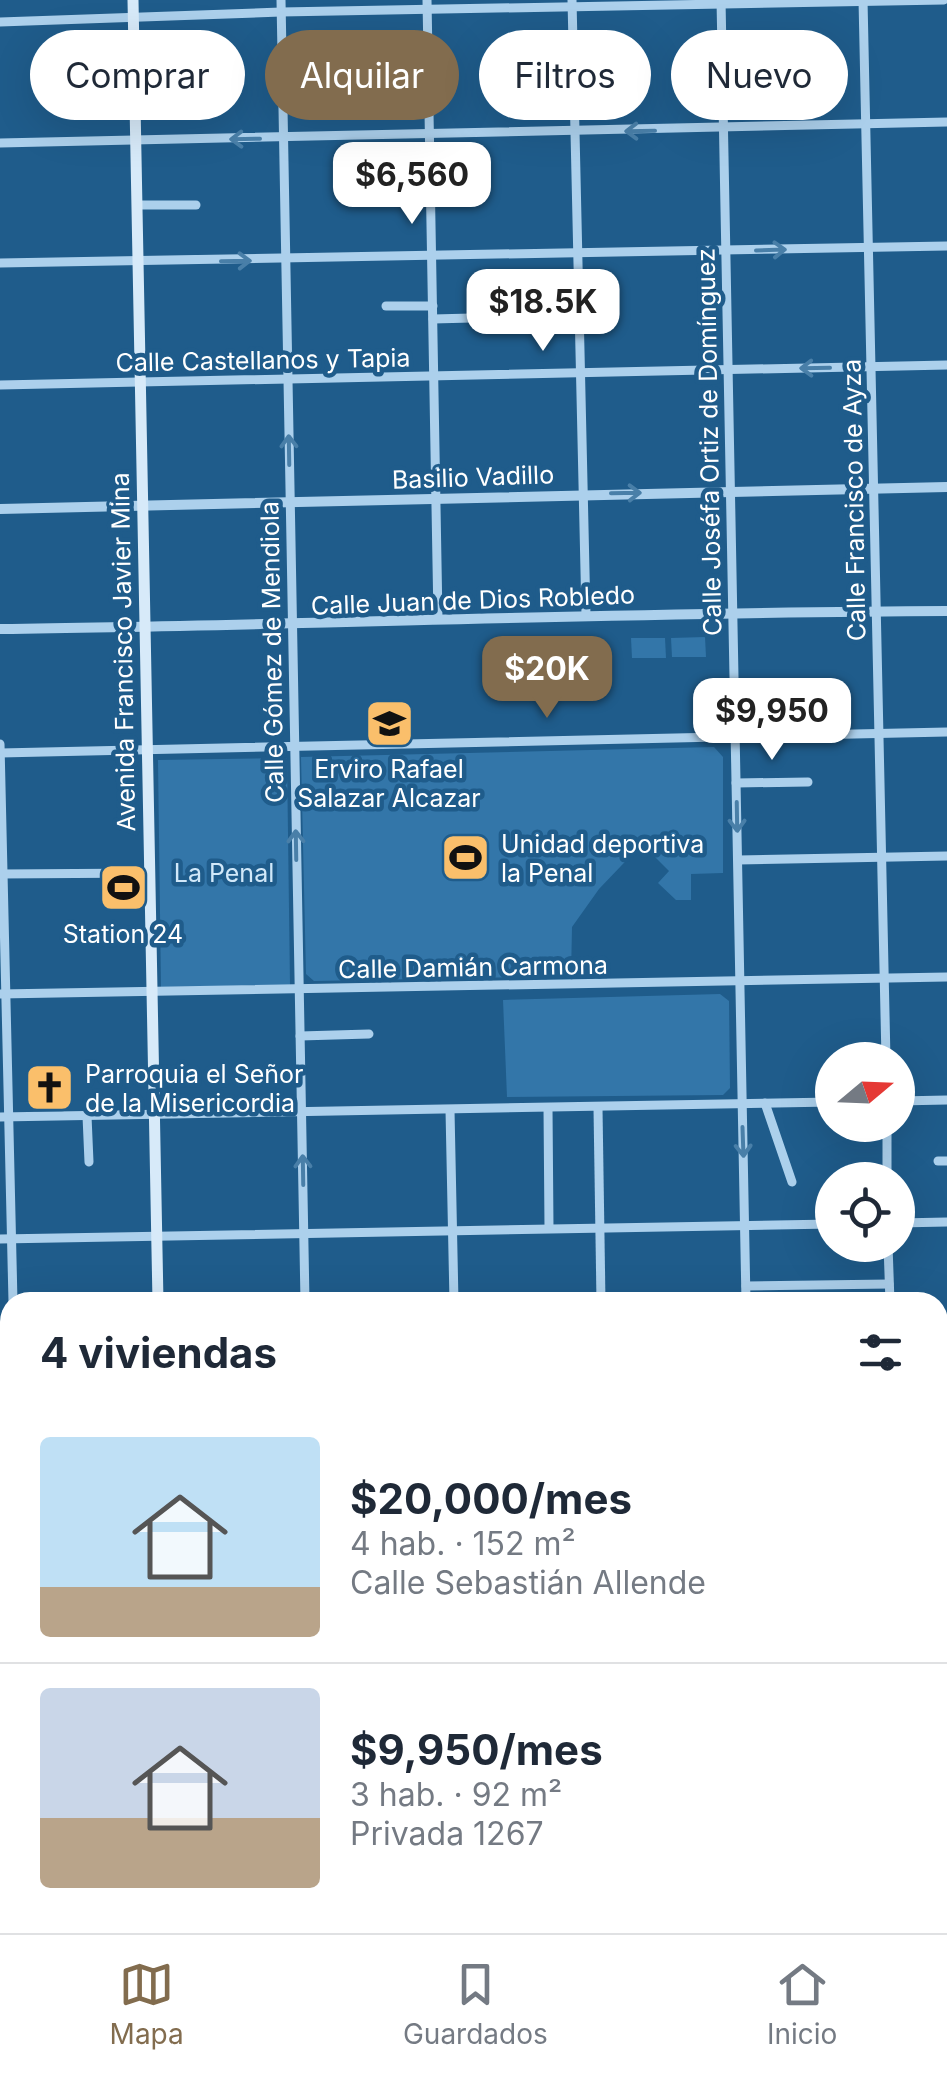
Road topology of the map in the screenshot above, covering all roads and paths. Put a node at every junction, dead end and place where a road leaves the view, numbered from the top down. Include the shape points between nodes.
1 (133, 0) edge
2 (281, 0) edge
3 (944, 0) edge
4 (864, 1) edge
5 (721, 2) edge
6 (572, 3) edge
7 (427, 5) edge
8 (281, 12) junction
9 (133, 18) junction
10 (0, 22) edge
11 (947, 122) edge
12 (868, 125) junction
13 (723, 129) junction
14 (430, 132) junction
15 (575, 132) junction
16 (283, 139) junction
17 (136, 141) junction
18 (0, 143) edge
19 (137, 204) junction
20 (196, 205) dead end
21 (869, 246) junction
22 (947, 246) edge
23 (726, 251) junction
24 (432, 254) junction
25 (578, 254) junction
26 (286, 260) junction
27 (138, 262) junction
28 (0, 264) edge
29 (386, 306) dead end
30 (432, 306) junction
31 (579, 315) junction
32 (433, 319) junction
33 (947, 365) edge
34 (872, 366) junction
35 (728, 369) junction
36 (580, 372) junction
37 (434, 376) junction
38 (288, 381) junction
39 (0, 384) edge
40 (141, 384) junction
41 (947, 487) edge
42 (874, 488) junction
43 (730, 491) junction
44 (583, 494) junction
45 (436, 497) junction
46 (290, 503) junction
47 (143, 506) junction
48 (0, 509) edge
49 (876, 611) junction
50 (947, 611) edge
51 (733, 613) junction
52 (586, 616) junction
53 (438, 619) junction
54 (292, 625) junction
55 (146, 628) junction
56 (0, 629) edge
57 (947, 732) edge
58 (880, 734) junction
59 (736, 736) junction
60 (0, 744) edge
61 (294, 747) junction
62 (148, 751) junction
63 (0, 753) edge
64 (808, 782) dead end
65 (736, 783) junction
66 (947, 856) edge
67 (882, 857) junction
68 (738, 860) junction
69 (150, 873) junction
70 (1, 874) edge
71 (947, 977) edge
72 (885, 978) junction
73 (738, 982) junction
74 (299, 990) junction
75 (152, 993) junction
76 (2, 994) edge
77 (369, 1034) dead end
78 (300, 1036) junction
79 (886, 1042) edge
80 (947, 1100) edge
81 (915, 1101) edge
82 (815, 1103) edge
83 (742, 1104) junction
84 (766, 1104) junction
85 (548, 1108) junction
86 (598, 1108) junction
87 (450, 1110) junction
88 (302, 1112) junction
89 (154, 1114) junction
90 (87, 1116) junction
91 (4, 1117) edge
92 (89, 1162) dead end
93 (792, 1182) dead end
94 (947, 1222) edge
95 (915, 1223) edge
96 (815, 1224) edge
97 (745, 1225) junction
98 (549, 1228) junction
99 (600, 1228) junction
100 (452, 1230) junction
101 (304, 1232) junction
102 (156, 1236) junction
103 (12, 1238) junction
104 (0, 1239) edge
105 (888, 1262) edge
106 (889, 1284) junction
107 (746, 1286) junction
108 (13, 1292) edge
109 (158, 1292) edge
110 (305, 1292) edge
111 (454, 1292) edge
112 (601, 1292) edge
113 (746, 1292) edge
114 (889, 1292) edge

1 - 9 main road, Avenida Francisco Javier Mina
2 - 8 street, Calle Gómez de Mendiola
3 - 4 street
4 - 5 street
4 - 12 street, Calle Francisco de Ayza
5 - 6 street
5 - 13 street, Calle Joséfa Ortiz de Domínguez
6 - 7 street
6 - 15 street
7 - 8 street
7 - 14 street
8 - 9 street
8 - 16 street, Calle Gómez de Mendiola
9 - 10 street
9 - 17 main road, Avenida Francisco Javier Mina
11 - 12 street
12 - 13 street
12 - 21 street, Calle Francisco de Ayza
13 -> 15 street
13 - 23 street, Calle Joséfa Ortiz de Domínguez
14 - 15 street
14 - 16 street
14 - 24 street
15 - 25 street
16 -> 17 street
16 - 26 street, Calle Gómez de Mendiola
17 - 18 street
17 - 19 main road, Avenida Francisco Javier Mina
19 - 20 street
19 - 27 main road, Avenida Francisco Javier Mina
21 - 22 street
23 -> 21 street
21 - 34 street, Calle Francisco de Ayza
23 - 25 street
23 - 35 street, Calle Joséfa Ortiz de Domínguez
24 - 25 street
24 - 26 street
24 - 30 street
25 - 31 street
27 -> 26 street
26 - 38 street, Calle Gómez de Mendiola
27 - 28 street
27 - 40 main road, Avenida Francisco Javier Mina
29 - 30 street
30 - 32 street
31 - 32 street
31 - 36 street
32 - 37 street
33 - 34 street, Calle Castellanos y Tapia
34 -> 35 street, Calle Castellanos y Tapia
34 - 42 street, Calle Francisco de Ayza
35 - 36 street, Calle Castellanos y Tapia
35 - 43 street, Calle Joséfa Ortiz de Domínguez
36 - 37 street, Calle Castellanos y Tapia
36 - 44 street
37 - 38 street, Calle Castellanos y Tapia
37 - 45 street
38 - 40 street, Calle Castellanos y Tapia
46 -> 38 street, Calle Gómez de Mendiola
39 - 40 street, Calle Castellanos y Tapia
40 - 47 main road, Avenida Francisco Javier Mina
41 - 42 street, Basilio Vadillo
42 - 43 street, Basilio Vadillo
42 - 49 street, Calle Francisco de Ayza
44 -> 43 street, Basilio Vadillo
43 - 51 street, Calle Joséfa Ortiz de Domínguez
44 - 45 street, Basilio Vadillo
44 - 52 street
45 - 46 street, Basilio Vadillo
45 - 53 street
46 - 47 street, Basilio Vadillo
46 - 54 street, Calle Gómez de Mendiola
47 - 48 street, Basilio Vadillo
47 - 55 main road, Avenida Francisco Javier Mina
49 - 50 street, Calle Juan de Dios Robledo
49 - 51 street, Calle Juan de Dios Robledo
49 - 58 street, Calle Francisco de Ayza
51 - 52 street, Calle Juan de Dios Robledo
51 - 59 street, Calle Joséfa Ortiz de Domínguez
52 - 53 street, Calle Juan de Dios Robledo
53 - 54 street, Calle Juan de Dios Robledo
54 - 55 street, Calle Juan de Dios Robledo
54 - 61 street, Calle Gómez de Mendiola
55 - 56 street, Calle Juan de Dios Robledo
55 - 62 main road, Avenida Francisco Javier Mina
57 - 58 street
58 - 59 street
58 - 67 street, Calle Francisco de Ayza
59 - 61 street
59 - 65 street, Calle Joséfa Ortiz de Domínguez
60 - 63 street
61 - 62 street
74 -> 61 street, Calle Gómez de Mendiola
62 - 63 street
62 - 69 main road, Avenida Francisco Javier Mina
63 - 70 street
64 - 65 street
65 -> 68 street, Calle Joséfa Ortiz de Domínguez
66 - 67 street
67 - 68 street
67 - 72 street, Calle Francisco de Ayza
68 - 73 street, Calle Joséfa Ortiz de Domínguez
69 - 70 street
69 - 75 main road, Avenida Francisco Javier Mina
70 - 76 street
71 - 72 street, Calle Damián Carmona
72 - 73 street, Calle Damián Carmona
72 - 79 street, Calle Francisco de Ayza
73 - 74 street, Calle Damián Carmona
73 - 83 street, Calle Joséfa Ortiz de Domínguez
74 - 75 street, Calle Damián Carmona
74 - 78 street, Calle Gómez de Mendiola
75 - 76 street, Calle Damián Carmona
75 - 89 main road, Avenida Francisco Javier Mina
76 - 91 street
77 - 78 street
78 - 88 street, Calle Gómez de Mendiola
80 - 81 street
82 - 84 street
83 - 84 street
83 - 86 street
83 -> 97 street, Calle Joséfa Ortiz de Domínguez
84 - 93 street
85 - 86 street
85 - 87 street
85 - 98 street
86 - 99 street
87 - 88 street
87 - 100 street
88 - 89 street
101 -> 88 street, Calle Gómez de Mendiola
89 - 90 street
89 - 102 main road, Avenida Francisco Javier Mina
90 - 91 street
90 - 92 street
91 - 103 street
94 - 95 street
96 - 97 street
97 - 99 street
97 - 107 street, Calle Joséfa Ortiz de Domínguez
98 - 99 street
98 - 100 street
99 - 112 street
100 - 101 street
100 - 111 street
101 - 102 street
101 - 110 street, Calle Gómez de Mendiola
102 - 103 street
102 - 109 main road, Avenida Francisco Javier Mina
103 - 104 street
103 - 108 street
105 - 106 street
106 - 107 street
106 - 114 street
107 - 113 street, Calle Joséfa Ortiz de Domínguez

